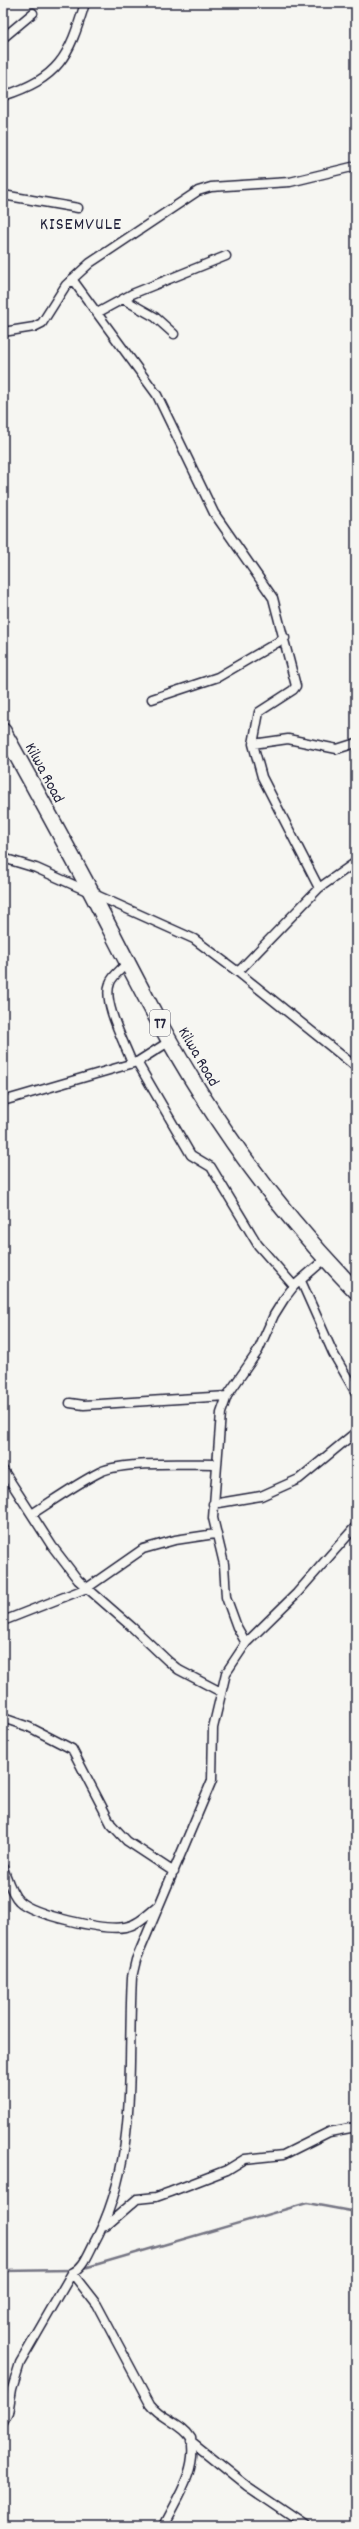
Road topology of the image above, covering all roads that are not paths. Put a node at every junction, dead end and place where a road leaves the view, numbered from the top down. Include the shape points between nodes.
1 (86, 3) edge
2 (33, 12) dead end
3 (3, 38) edge
4 (3, 96) edge
5 (356, 166) edge
6 (3, 195) edge
7 (78, 208) dead end
8 (226, 256) dead end
9 (72, 278) junction
10 (123, 299) junction
11 (98, 313) junction
12 (3, 332) edge
13 (174, 334) dead end
14 (285, 638) junction
15 (152, 699) dead end
16 (3, 731) edge
17 (356, 743) edge
18 (253, 744) junction
19 (3, 858) edge
20 (356, 862) edge
21 (319, 888) junction
22 (91, 892) junction
23 (126, 964) junction
24 (238, 972) junction
25 (170, 1041) junction
26 (134, 1063) junction
27 (356, 1067) edge
28 (3, 1101) edge
29 (325, 1259) junction
30 (298, 1283) junction
31 (356, 1291) edge
32 (356, 1393) edge
33 (227, 1396) junction
34 (70, 1403) dead end
35 (356, 1432) edge
36 (216, 1464) junction
37 (3, 1470) edge
38 (213, 1504) junction
39 (32, 1514) junction
40 (356, 1526) edge
41 (216, 1534) junction
42 (87, 1588) junction
43 (3, 1621) edge
44 (246, 1643) junction
45 (221, 1692) junction
46 (3, 1718) edge
47 (3, 1868) edge
48 (174, 1872) junction
49 (161, 1903) junction
50 (356, 2127) edge
51 (102, 2229) junction
52 (72, 2274) junction
53 (3, 2424) edge
54 (191, 2441) junction
55 (163, 2526) edge
56 (306, 2526) edge

1 - 4 street via 78,28 61,62 38,82
2 - 3 street
5 - 9 street via 290,182 206,188 183,200 142,230 107,251
6 - 7 street
8 - 10 street
9 - 11 street
9 - 12 street via 42,323 34,327
10 - 11 street
10 - 13 street via 155,317
11 - 14 street via 157,395 214,513 273,598
14 - 15 street via 218,677
14 - 18 street via 296,686 259,712
16 - 22 highway, Kilwa Road / T7
17 - 18 street via 337,749 288,739
18 - 21 street via 266,787
19 - 22 street via 36,868
20 - 21 street
21 - 24 street
22 - 23 highway, Kilwa Road / T7
22 - 24 street via 194,939
23 - 25 highway, Kilwa Road / T7
23 - 26 street via 110,982 109,993 112,1012
24 - 27 street
25 - 26 street
25 - 29 highway, Kilwa Road / T7 via 202,1096 235,1145
26 - 28 street
26 - 30 street via 191,1155 213,1170 258,1245
29 - 30 street
29 - 31 highway, Kilwa Road / T7
30 - 32 street
30 - 33 street via 274,1315 258,1351
33 - 34 street via 84,1405
33 - 36 street via 221,1413
35 - 38 street via 299,1479 261,1496
36 - 38 street
36 - 39 street via 158,1465 108,1470 71,1488
37 - 39 street
38 - 41 street
39 - 42 street via 78,1580
40 - 44 street via 297,1594
41 - 42 street via 143,1548
41 - 44 street via 224,1564 226,1597
42 - 43 street
42 - 45 street via 168,1661 186,1674
44 - 45 street via 226,1673
45 - 48 street via 213,1728 212,1780
46 - 48 street via 29,1727 72,1749 114,1827 127,1841
47 - 49 street via 19,1901 36,1910 73,1922 109,1928 124,1927 141,1920
48 - 49 street
49 - 51 street via 136,1960 132,1976 126,2141 116,2194
50 - 51 street via 333,2130 283,2155 245,2159 227,2170 170,2192 137,2199
51 - 52 street via 80,2269
52 - 53 street via 20,2363
52 - 54 street via 97,2305 150,2404 158,2414 185,2431
54 - 55 street via 186,2479
54 - 56 street via 247,2486

